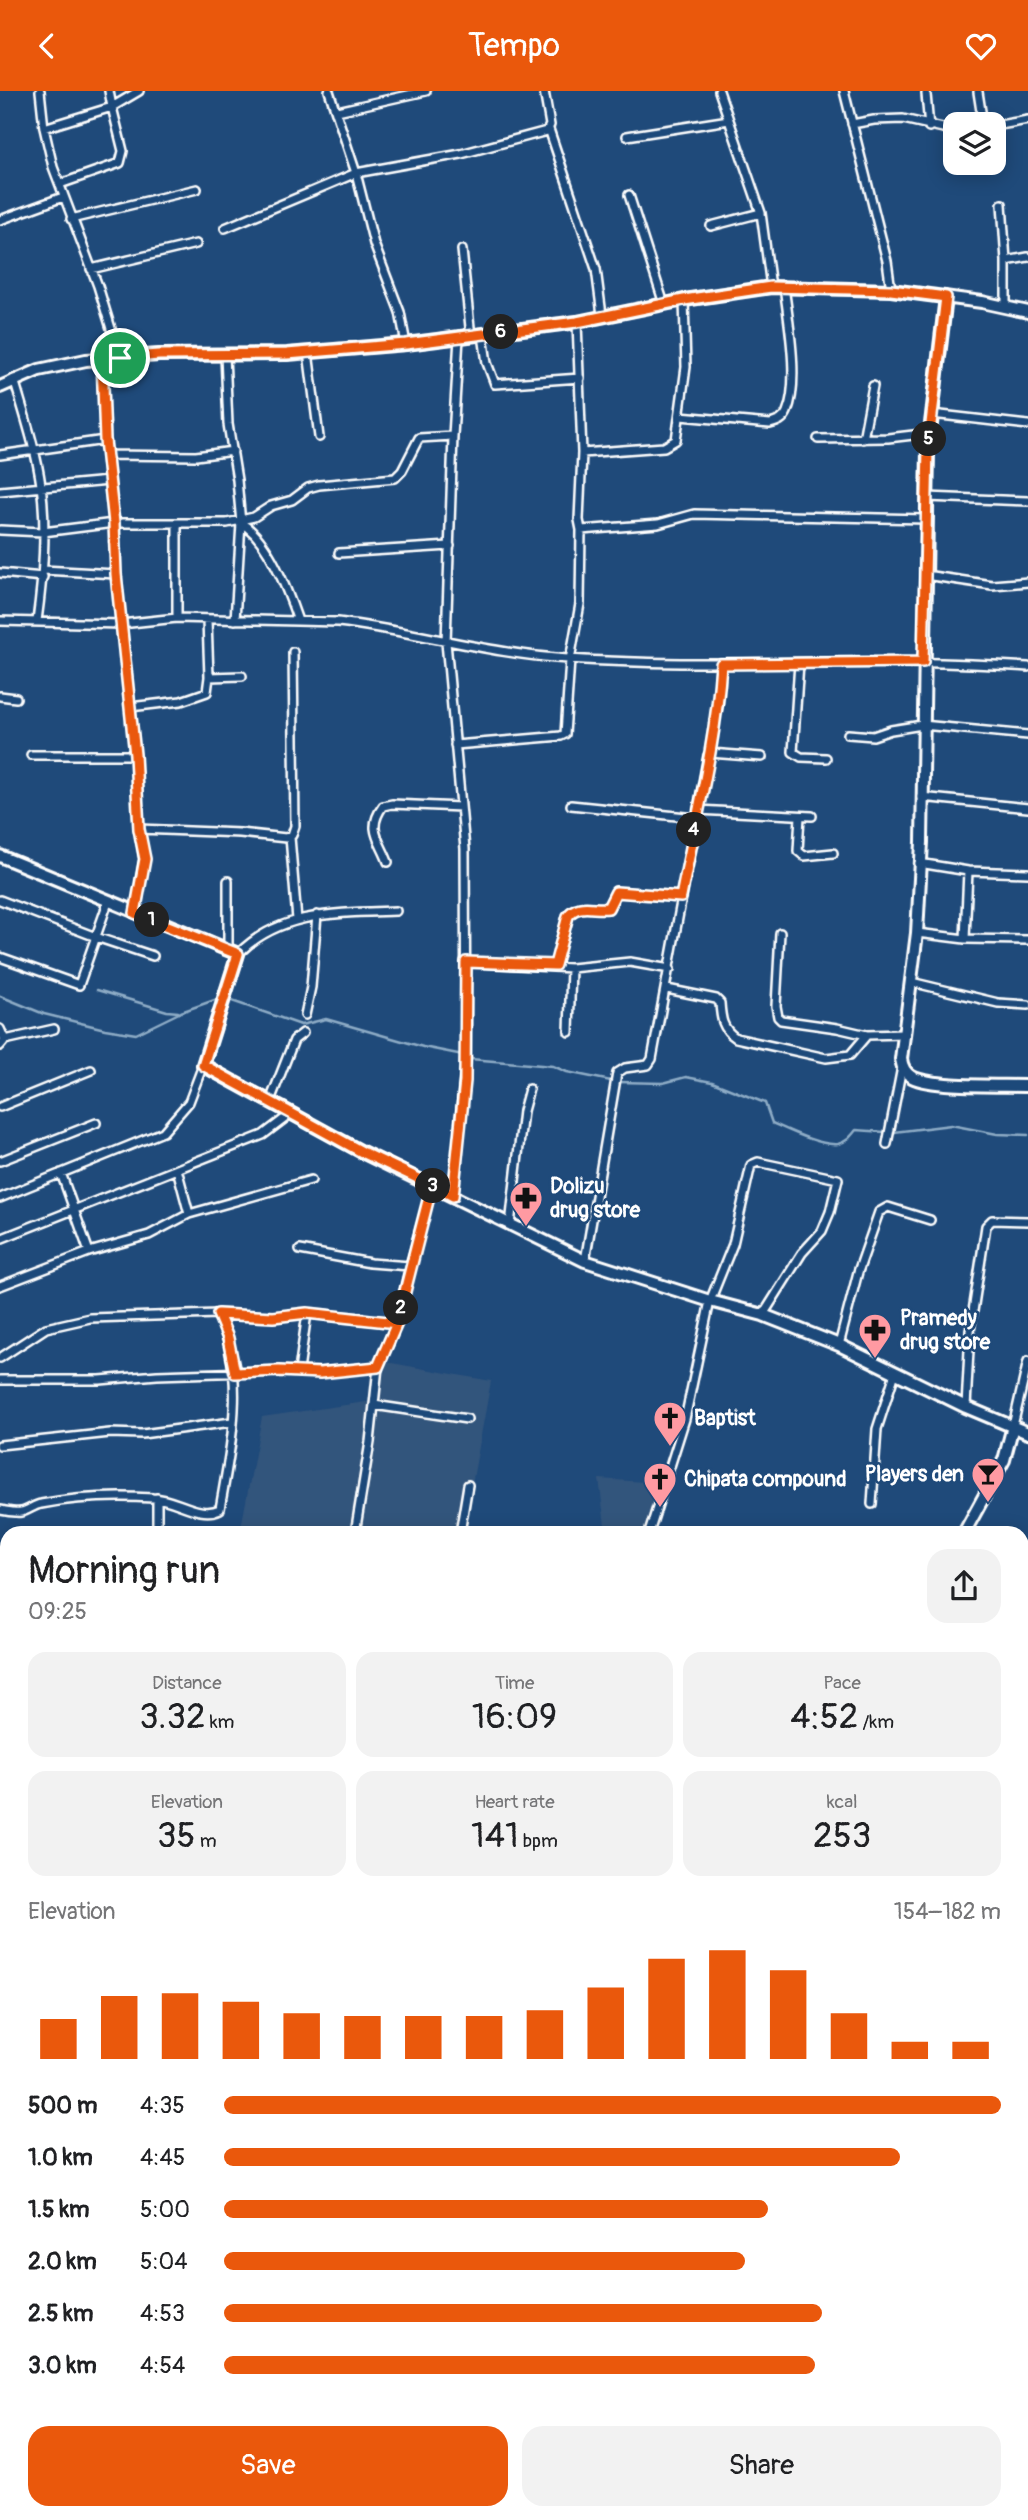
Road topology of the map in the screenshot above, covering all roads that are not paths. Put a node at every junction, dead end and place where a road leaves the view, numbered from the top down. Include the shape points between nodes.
1 (40, 91) edge
2 (109, 91) edge
3 (139, 91) edge
4 (329, 91) edge
5 (426, 91) edge
6 (544, 91) edge
7 (719, 91) edge
8 (844, 91) edge
9 (978, 92) edge
10 (397, 94) edge
11 (926, 94) dead end
12 (112, 107) junction
13 (337, 111) junction
14 (981, 112) edge
15 (729, 120) junction
16 (1028, 120) edge
17 (852, 124) junction
18 (1006, 124) edge
19 (929, 127) junction
20 (44, 128) junction
21 (550, 129) junction
22 (943, 129) edge
23 (627, 136) dead end
24 (356, 173) junction
25 (60, 184) junction
26 (197, 189) dead end
27 (629, 195) dead end
28 (63, 197) junction
29 (1002, 204) dead end
30 (761, 213) junction
31 (71, 219) junction
32 (0, 220) edge
33 (711, 226) dead end
34 (225, 228) dead end
35 (196, 244) dead end
36 (462, 250) dead end
37 (1028, 257) edge
38 (1006, 261) junction
39 (91, 269) junction
40 (784, 286) junction
41 (771, 287) junction
42 (891, 290) junction
43 (946, 297) junction
44 (684, 300) junction
45 (664, 304) junction
46 (1006, 306) junction
47 (1028, 312) edge
48 (602, 316) junction
49 (577, 322) junction
50 (471, 337) junction
51 (406, 344) junction
52 (308, 352) junction
53 (225, 355) junction
54 (120, 358) junction
55 (102, 359) junction
56 (580, 378) junction
57 (14, 379) junction
58 (873, 386) dead end
59 (0, 387) edge
60 (932, 414) junction
61 (680, 416) junction
62 (1028, 425) edge
63 (929, 433) junction
64 (453, 436) junction
65 (319, 437) dead end
66 (818, 439) dead end
67 (863, 439) junction
68 (105, 440) junction
69 (34, 450) junction
70 (233, 451) junction
71 (582, 453) junction
72 (0, 454) edge
73 (108, 455) junction
74 (109, 481) junction
75 (41, 486) junction
76 (0, 491) edge
77 (927, 497) junction
78 (1028, 501) edge
79 (926, 519) junction
80 (241, 522) junction
81 (114, 523) junction
82 (177, 524) junction
83 (0, 530) edge
84 (581, 530) junction
85 (43, 532) junction
86 (450, 546) junction
87 (340, 553) dead end
88 (0, 573) edge
89 (43, 574) junction
90 (116, 574) junction
91 (925, 575) junction
92 (1028, 582) edge
93 (177, 618) junction
94 (207, 620) junction
95 (235, 620) junction
96 (0, 621) edge
97 (37, 621) junction
98 (298, 621) junction
99 (121, 624) junction
100 (446, 642) junction
101 (293, 652) dead end
102 (570, 660) junction
103 (923, 662) junction
104 (799, 663) junction
105 (721, 664) junction
106 (1028, 667) edge
107 (242, 676) dead end
108 (209, 677) junction
109 (0, 697) edge
110 (16, 698) dead end
111 (130, 708) junction
112 (922, 725) junction
113 (848, 734) dead end
114 (1028, 735) edge
115 (455, 745) junction
116 (710, 753) junction
117 (31, 755) dead end
118 (135, 755) junction
119 (762, 757) dead end
120 (826, 758) dead end
121 (921, 797) junction
122 (571, 805) dead end
123 (461, 807) junction
124 (1028, 807) edge
125 (697, 814) junction
126 (800, 816) junction
127 (812, 816) dead end
128 (139, 829) junction
129 (290, 837) junction
130 (833, 853) dead end
131 (0, 856) edge
132 (388, 862) dead end
133 (919, 863) junction
134 (968, 871) junction
135 (1028, 873) edge
136 (228, 881) dead end
137 (681, 897) junction
138 (0, 900) edge
139 (108, 902) junction
140 (396, 911) dead end
141 (135, 913) junction
142 (317, 915) junction
143 (296, 920) junction
144 (780, 933) dead end
145 (917, 933) junction
146 (96, 937) junction
147 (965, 939) junction
148 (1028, 940) edge
149 (233, 952) junction
150 (153, 956) dead end
151 (0, 957) edge
152 (466, 962) junction
153 (555, 965) junction
154 (571, 968) junction
155 (670, 969) junction
156 (911, 982) junction
157 (667, 989) junction
158 (1028, 1005) edge
159 (305, 1015) dead end
160 (0, 1029) edge
161 (54, 1029) dead end
162 (569, 1032) dead end
163 (303, 1033) dead end
164 (904, 1034) junction
165 (867, 1035) junction
166 (3, 1043) edge
167 (203, 1065) junction
168 (902, 1067) junction
169 (91, 1070) dead end
170 (1028, 1086) edge
171 (529, 1089) dead end
172 (270, 1101) junction
173 (0, 1107) edge
174 (292, 1113) junction
175 (96, 1123) dead end
176 (887, 1144) dead end
177 (0, 1161) edge
178 (177, 1169) junction
179 (61, 1173) junction
180 (310, 1180) dead end
181 (432, 1185) junction
182 (453, 1196) junction
183 (0, 1198) edge
184 (75, 1210) junction
185 (189, 1215) junction
186 (930, 1220) dead end
187 (1028, 1221) edge
188 (510, 1226) junction
189 (0, 1239) edge
190 (300, 1250) dead end
191 (89, 1252) junction
192 (585, 1261) junction
193 (410, 1266) junction
194 (0, 1286) edge
195 (710, 1301) junction
196 (307, 1313) junction
197 (218, 1314) junction
198 (763, 1315) junction
199 (397, 1323) junction
200 (839, 1345) junction
201 (0, 1358) edge
202 (1028, 1361) edge
203 (378, 1367) junction
204 (299, 1371) junction
205 (235, 1373) junction
206 (895, 1373) junction
207 (0, 1380) edge
208 (374, 1405) junction
209 (966, 1407) junction
210 (467, 1419) dead end
211 (232, 1422) junction
212 (1013, 1426) junction
213 (1028, 1433) edge
214 (0, 1445) edge
215 (468, 1485) dead end
216 (157, 1498) junction
217 (872, 1504) dead end
218 (0, 1510) edge
219 (157, 1526) edge
220 (356, 1526) edge
221 (461, 1526) edge
222 (651, 1526) edge
223 (968, 1526) edge
224 (0, 1934) edge
225 (0, 1947) edge

1 - 20 street
2 - 12 street
3 - 12 street
4 - 13 street
5 - 10 street
6 - 21 street
7 - 15 street
8 - 17 street
9 - 14 street
10 - 13 street
11 - 19 street
12 - 20 street
12 - 25 street via 123,151 120,163
13 - 24 street
15 - 23 street
15 - 30 street
16 - 18 street
17 - 19 street via 903,120
17 - 42 street
19 - 22 street
20 - 25 street
21 - 24 street via 461,155
21 - 48 street via 596,269
24 - 34 street
24 - 51 street
25 - 28 street
26 - 31 street
27 - 45 street
28 - 31 street
28 - 32 street
29 - 38 street
30 - 33 street
30 - 41 street
31 - 39 street
35 - 39 street
36 - 50 street
37 - 38 street
38 - 46 street
39 - 54 street
40 - 41 street
40 - 42 street
40 - 61 street via 793,376 783,419 770,424
41 - 44 street
42 - 43 street
43 - 46 street
43 - 60 street
44 - 45 street
44 - 61 street via 686,367
45 - 48 street
46 - 47 street
48 - 49 street
49 - 50 street
49 - 56 street
50 - 51 street
50 - 56 street via 495,384
50 - 64 street
51 - 52 street
52 - 53 street
52 - 65 street
53 - 54 street
53 - 70 street
54 - 55 street
55 - 57 street via 61,364
55 - 68 street
56 - 71 street
57 - 59 street
57 - 69 street
58 - 67 street
60 - 62 street
60 - 63 street
61 - 71 street via 676,440 670,445
63 - 67 street
63 - 77 street
64 - 80 street via 419,438 395,478 308,488 292,501
64 - 86 street
66 - 67 street
68 - 69 street
68 - 73 street
69 - 72 street
69 - 75 street
70 - 73 street via 196,456
70 - 80 street
71 - 84 street
73 - 74 street
74 - 75 street
74 - 81 street
75 - 76 street
75 - 85 street
77 - 78 street
77 - 79 street
79 - 84 street via 694,514 658,524
79 - 91 street
80 - 82 street
80 - 95 street
80 - 98 street via 278,569
81 - 82 street
81 - 85 street
81 - 90 street
82 - 93 street
83 - 85 street
84 - 102 street via 580,604
85 - 89 street
86 - 87 street
86 - 100 street
88 - 89 street
89 - 90 street
89 - 97 street
90 - 99 street
91 - 92 street via 992,585
91 - 103 street
93 - 94 street
93 - 99 street
94 - 95 street
94 - 108 street
95 - 98 street
96 - 97 street
97 - 99 street
98 - 100 street via 364,625
99 - 111 street
100 - 102 street
100 - 115 street
101 - 129 street via 295,826
102 - 105 street
102 - 115 street via 563,736
103 - 104 street
103 - 106 street
103 - 112 street
104 - 105 street
104 - 120 street via 793,752
105 - 116 street
107 - 108 street
108 - 111 street via 205,693
109 - 110 street
111 - 118 street
112 - 113 street via 873,736
112 - 114 street
112 - 121 street
115 - 123 street
116 - 119 street
116 - 125 street
117 - 118 street
118 - 128 street
121 - 124 street
121 - 133 street
122 - 125 street
123 - 132 street via 383,806 374,821
123 - 152 street
125 - 126 street
125 - 137 street
126 - 127 street
126 - 130 street via 798,851 804,856
128 - 129 street
128 - 141 street via 145,859
129 - 143 street
131 - 139 street
133 - 134 street
133 - 145 street
134 - 135 street
134 - 147 street
136 - 149 street
137 - 153 street via 616,892 608,908 573,909
137 - 155 street
138 - 146 street
139 - 141 street
139 - 146 street
140 - 142 street
141 - 149 street
142 - 143 street
142 - 159 street
143 - 149 street
144 - 165 street via 778,1017
145 - 147 street
145 - 156 street
146 - 150 street
146 - 151 street via 79,985
147 - 148 street
149 - 167 street
152 - 153 street
152 - 182 street via 465,1081
153 - 154 street
154 - 155 street via 629,963
154 - 162 street
155 - 157 street
156 - 158 street via 998,1003
156 - 164 street
157 - 165 street via 716,999 721,1020 736,1038 834,1058 850,1055
157 - 192 street via 651,1062 617,1073
160 - 166 street
161 - 166 street
163 - 172 street via 295,1041
164 - 165 street
164 - 168 street
167 - 172 street
167 - 179 street via 189,1102 163,1132
168 - 170 street via 910,1076 929,1081
168 - 176 street
169 - 173 street
171 - 188 street
172 - 174 street
174 - 178 street via 263,1135
174 - 181 street
175 - 177 street
178 - 184 street
178 - 185 street
179 - 183 street
179 - 184 street
180 - 185 street
181 - 182 street
181 - 193 street
182 - 188 street
184 - 189 street
184 - 191 street
185 - 191 street via 149,1235
186 - 200 street via 888,1207 879,1212
187 - 209 street via 992,1220 986,1226 970,1331
188 - 192 street
190 - 193 street
191 - 194 street
192 - 195 street
193 - 199 street
195 - 198 street
195 - 198 street via 733,1244 751,1165 758,1162 838,1179 822,1231 802,1253
195 - 222 street via 685,1419
196 - 197 street via 273,1317
196 - 199 street
196 - 204 street
197 - 201 street via 63,1323
197 - 205 street
198 - 200 street
199 - 203 street
200 - 206 street
202 - 212 street
203 - 204 street
203 - 208 street
204 - 205 street
205 - 207 street
205 - 211 street
206 - 209 street
206 - 217 street via 877,1429
208 - 210 street
208 - 220 street
209 - 212 street
211 - 214 street
211 - 216 street via 232,1449 220,1509 192,1510
212 - 213 street
212 - 223 street via 1004,1459
215 - 221 street
216 - 218 street via 99,1498 40,1504 24,1512
216 - 219 street
224 - 225 street

